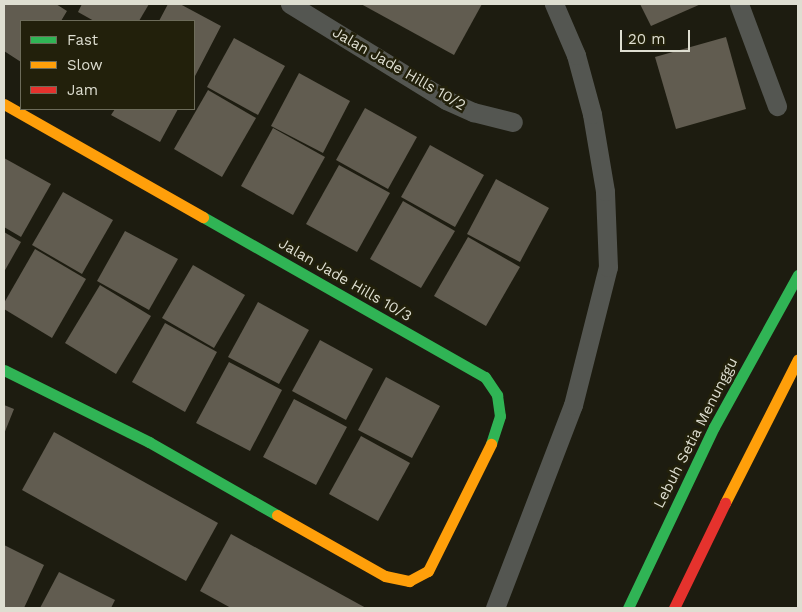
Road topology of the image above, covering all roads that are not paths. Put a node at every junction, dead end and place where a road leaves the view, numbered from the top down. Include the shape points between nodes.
1 (290, 4) edge
2 (554, 4) edge
3 (740, 4) edge
4 (4, 104) edge
5 (777, 106) dead end
6 (514, 122) dead end
7 (798, 275) edge
8 (798, 360) edge
9 (4, 370) edge
10 (656, 546) junction
11 (670, 555) dead end
12 (496, 608) edge
13 (628, 608) edge
14 (674, 608) edge

1 - 6 street, Jalan Jade Hills 10/2 via 446,100 473,112
2 - 12 street via 576,55 592,114 605,191 608,267 573,406
3 - 5 street
4 - 9 street, Jalan Jade Hills 10/3 via 485,377 497,395 500,416 492,441 428,571 409,581 386,576 149,442
7 - 10 street, Lebuh Setia Menunggu via 714,427
8 - 14 street via 688,566
10 - 11 street
10 - 13 street, Lebuh Setia Menunggu

